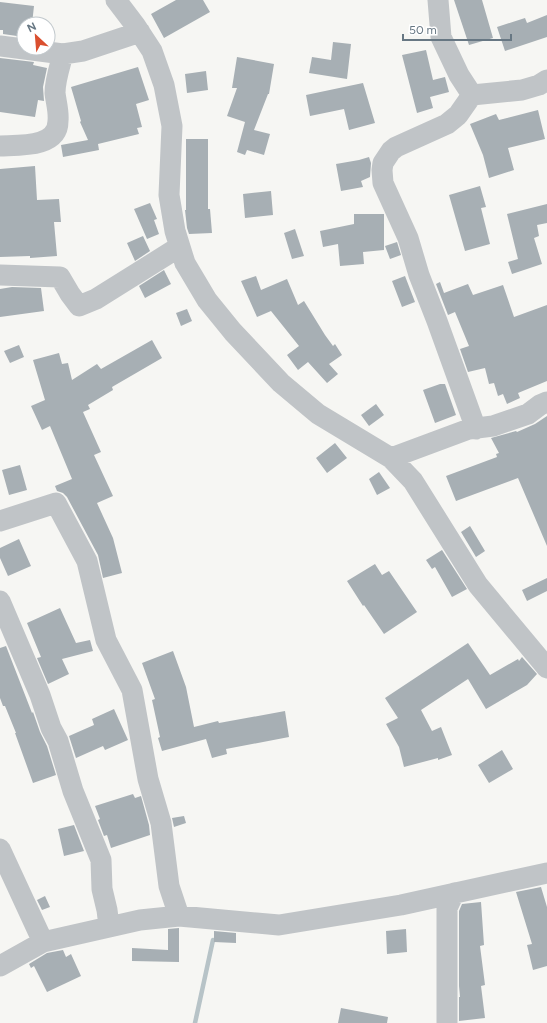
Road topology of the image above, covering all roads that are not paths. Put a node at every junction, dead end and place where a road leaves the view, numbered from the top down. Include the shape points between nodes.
1 (116, 0) edge
2 (438, 0) edge
3 (140, 32) junction
4 (0, 46) edge
5 (63, 54) junction
6 (547, 80) edge
7 (472, 95) junction
8 (0, 146) edge
9 (179, 247) junction
10 (0, 275) edge
11 (547, 402) edge
12 (476, 429) junction
13 (391, 458) junction
14 (0, 521) edge
15 (0, 601) edge
16 (547, 668) edge
17 (0, 849) edge
18 (547, 873) edge
19 (454, 894) junction
20 (179, 916) junction
21 (109, 926) junction
22 (43, 942) junction
23 (0, 966) edge
24 (446, 1023) edge

1 - 3 street
2 - 7 street via 441,37 459,75
3 - 5 street via 83,51
3 - 9 street via 152,51 164,85 172,126 169,195
4 - 5 street
5 - 8 street via 55,92 58,122 56,131 42,142
6 - 7 street via 522,90
7 - 12 street via 458,115 447,124 391,151 383,163 382,170 383,183 408,238
9 - 10 street via 96,299 79,306 60,277
9 - 13 street via 185,263 207,300 281,384 318,414
11 - 12 street via 528,414
12 - 13 street via 468,429
13 - 16 street via 413,481 478,585
14 - 20 street via 56,503 87,561 106,640 132,690 148,779 161,823 169,886
15 - 21 street via 58,741 73,791 101,860 102,889
17 - 22 street
18 - 19 street
19 - 20 street via 279,925
19 - 24 street via 447,908
20 - 21 street
21 - 22 street
22 - 23 street

